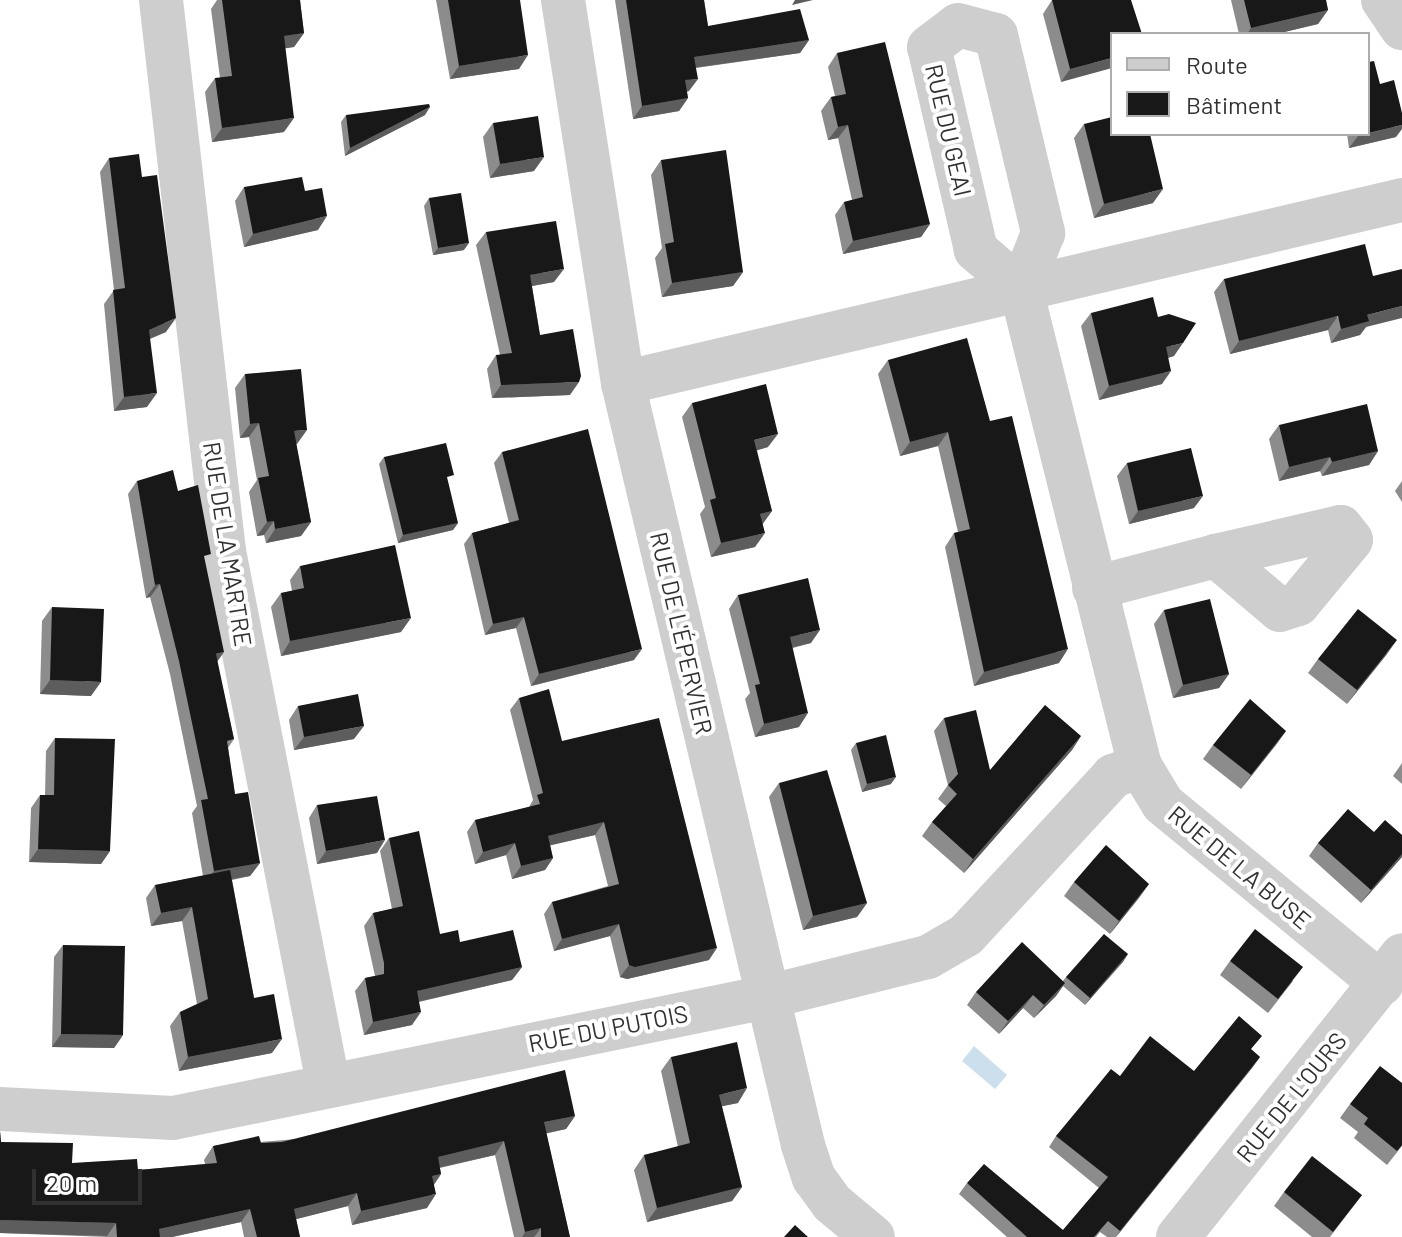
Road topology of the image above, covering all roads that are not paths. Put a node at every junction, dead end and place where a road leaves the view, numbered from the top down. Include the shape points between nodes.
1 (161, 0) edge
2 (563, 0) edge
3 (1383, 0) edge
4 (1402, 28) edge
5 (1402, 200) edge
6 (1021, 289) junction
7 (623, 383) junction
8 (1216, 556) dead end
9 (1094, 588) junction
10 (1140, 766) junction
11 (1392, 970) edge
12 (767, 997) junction
13 (328, 1083) junction
14 (0, 1109) edge
15 (873, 1237) edge
16 (1178, 1237) edge

1 - 13 street, RUE DE LA MARTRE via 224,551
2 - 7 street, RUE DE L'ÉPERVIER
3 - 4 street
5 - 6 street
6 - 6 street, RUE DU GEAI via 1043,233 1003,63 996,35 958,25 929,47 976,250
6 - 7 street
6 - 9 street, RUE DE LA BUSE
7 - 12 street, RUE DE L'ÉPERVIER
8 - 9 street
9 - 10 street, RUE DE LA BUSE
10 - 11 street, RUE DE LA BUSE via 1163,804
10 - 12 street, RUE DU PUTOIS via 1113,776 966,935 928,957
11 - 16 street, RUE DE L'OURS
12 - 13 street, RUE DU PUTOIS
12 - 15 street, RUE DE L'ÉPERVIER via 814,1178 832,1203
13 - 14 street, RUE DU PUTOIS via 173,1118

